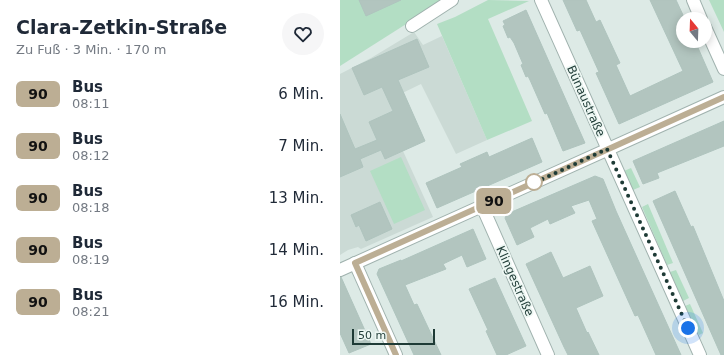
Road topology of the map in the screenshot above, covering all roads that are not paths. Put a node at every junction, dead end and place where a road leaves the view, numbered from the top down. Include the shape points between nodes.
1 (452, 0) edge
2 (541, 0) edge
3 (693, 0) edge
4 (698, 12) edge
5 (412, 26) dead end
6 (712, 42) edge
7 (724, 69) edge
8 (724, 97) edge
9 (607, 149) junction
10 (482, 206) junction
11 (355, 263) junction
12 (340, 270) edge
13 (396, 355) edge
14 (548, 355) edge
15 (700, 355) edge

1 - 5 street
2 - 9 street, Bünaustraße
3 - 4 street
6 - 7 street
8 - 9 street
9 - 10 street
9 - 15 street, Bünaustraße
10 - 11 street
10 - 14 street, Klingestraße
11 - 12 street
11 - 13 street

